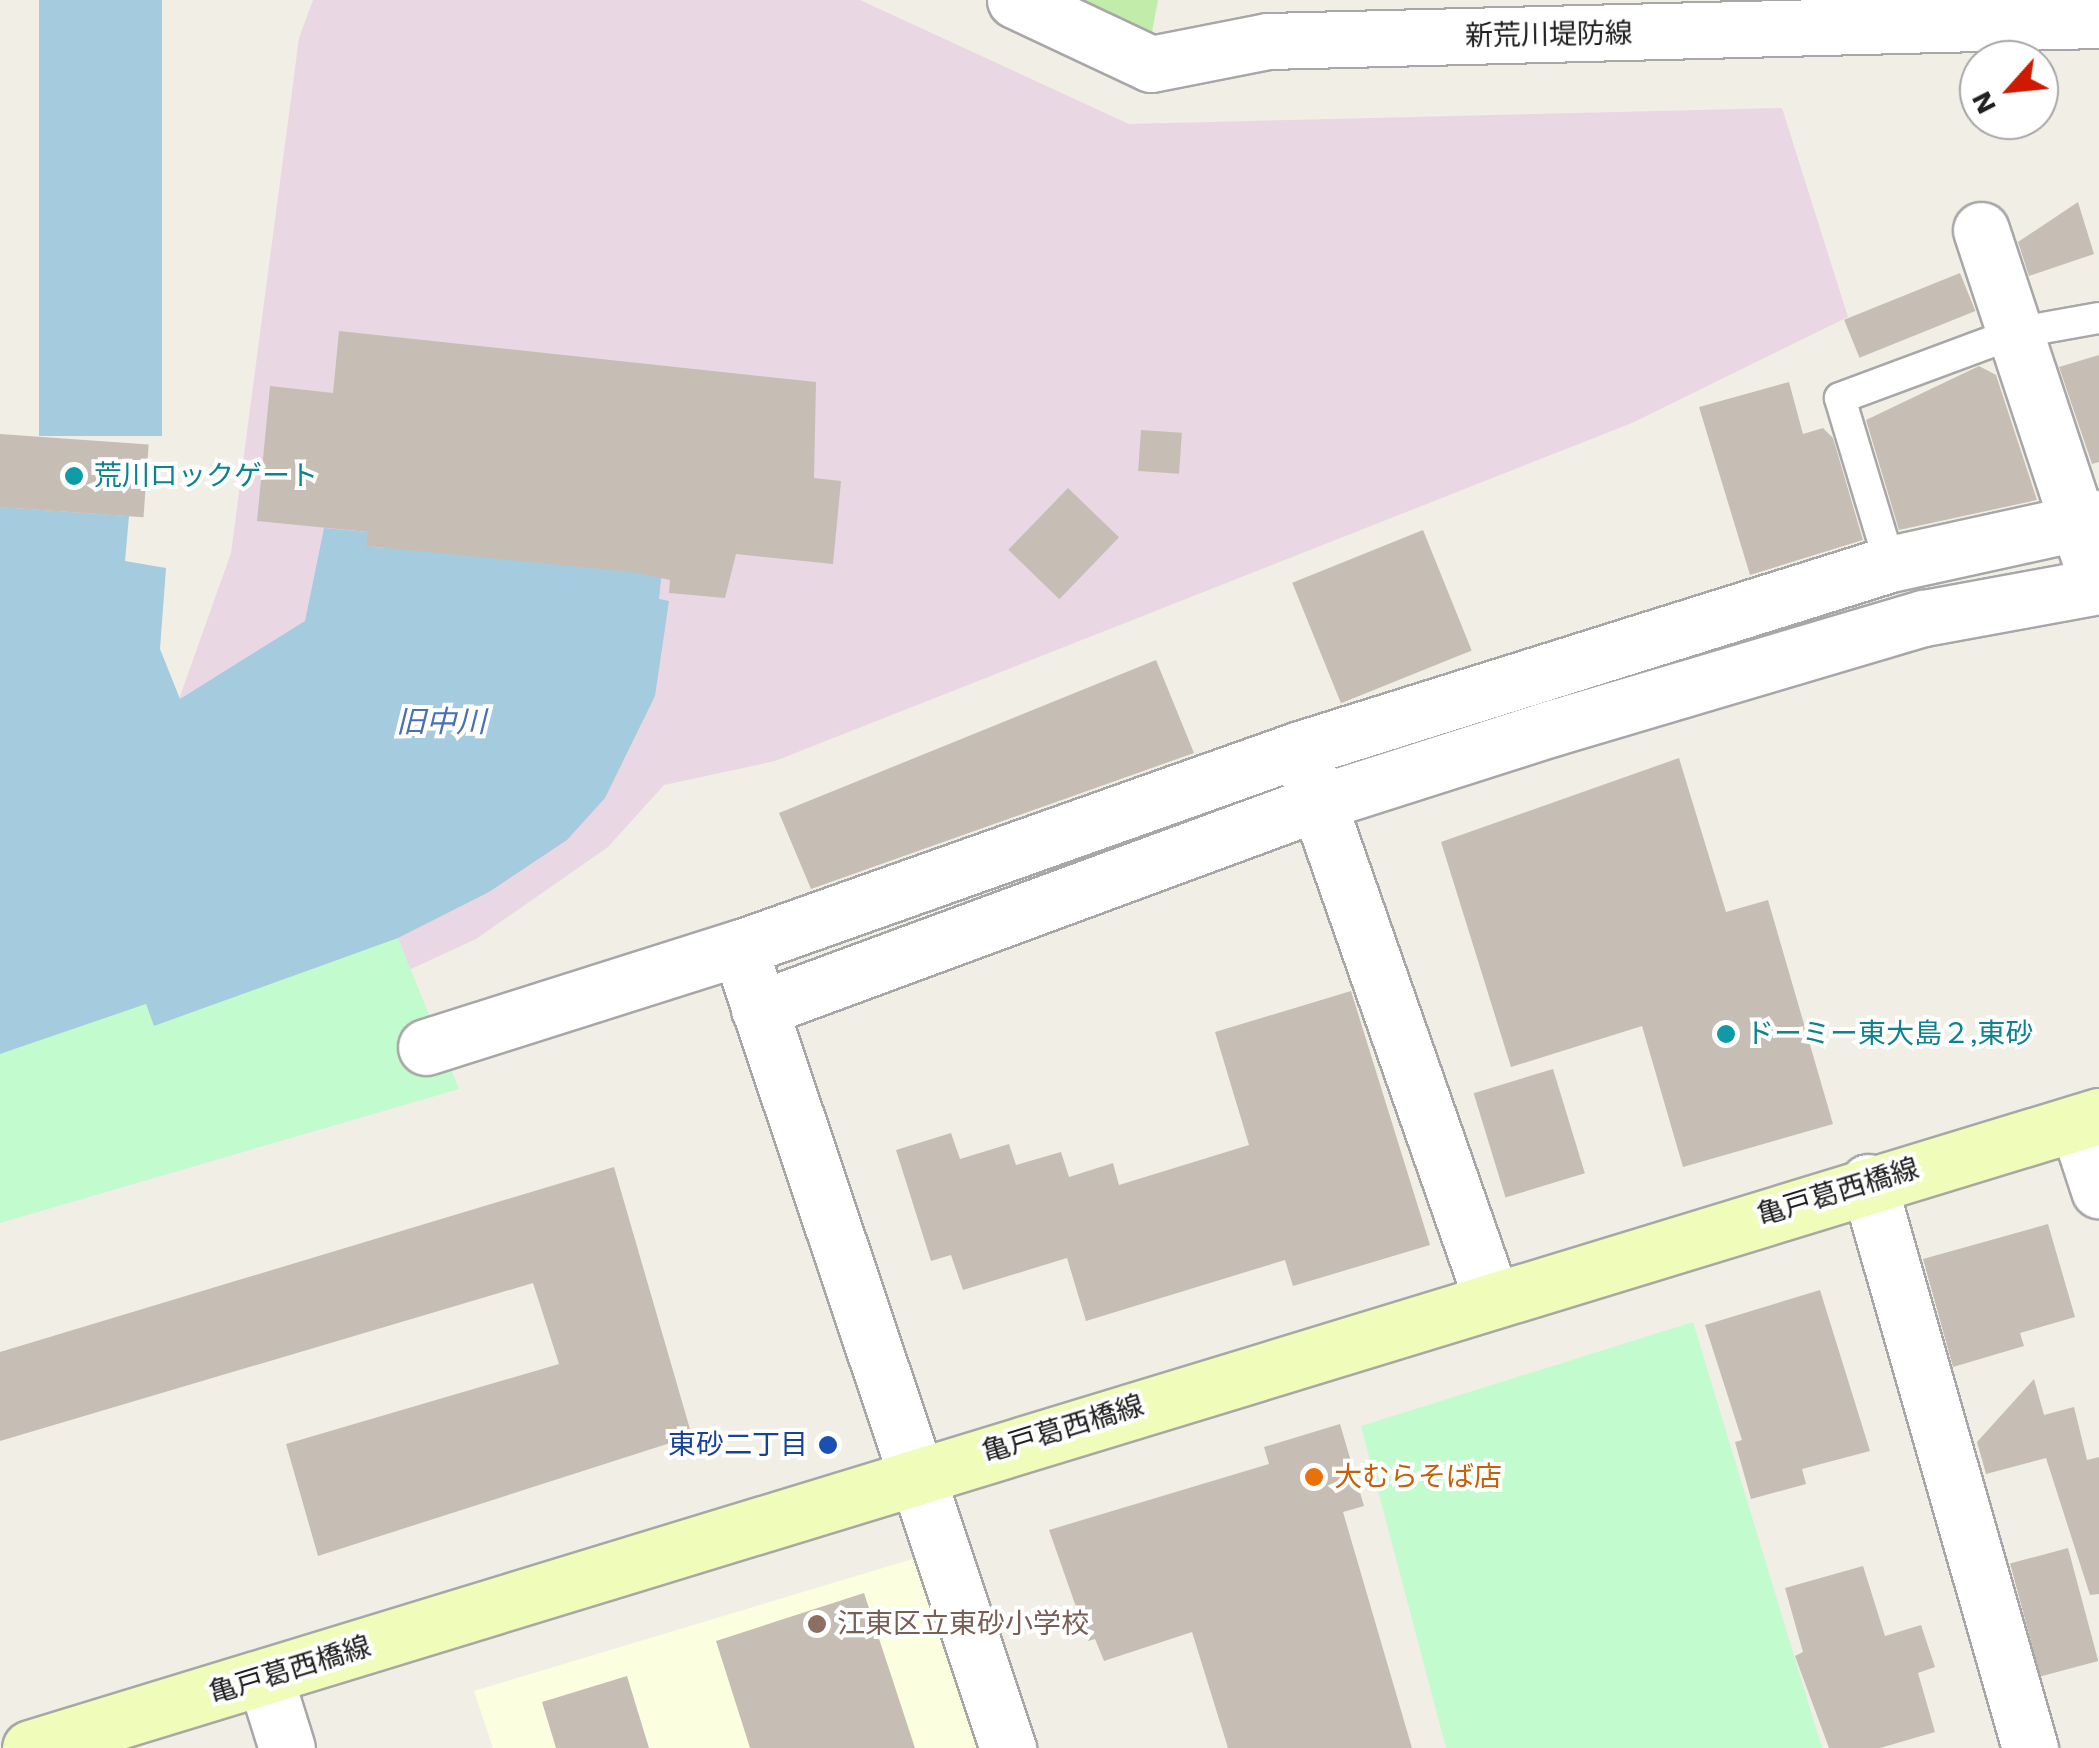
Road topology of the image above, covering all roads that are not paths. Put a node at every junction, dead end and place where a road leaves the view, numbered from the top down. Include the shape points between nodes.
1 (1016, 0) edge
2 (2099, 20) edge
3 (1981, 230) dead end
4 (2099, 318) edge
5 (2015, 333) junction
6 (2089, 522) edge
7 (1890, 564) junction
8 (2099, 586) edge
9 (1300, 749) junction
10 (1318, 803) junction
11 (739, 948) junction
12 (760, 1010) junction
13 (426, 1047) dead end
14 (2088, 1120) edge
15 (1868, 1182) junction
16 (2099, 1190) edge
17 (1491, 1297) junction
18 (915, 1476) junction
19 (265, 1678) junction
20 (30, 1748) edge
21 (287, 1748) edge
22 (1008, 1748) edge
23 (2030, 1748) edge

1 - 2 street, 新荒川堤防線 via 1151,64 1268,41
3 - 5 street
4 - 5 lane
5 - 6 street
5 - 7 lane via 1840,398
6 - 7 street
6 - 8 street
7 - 9 street
8 - 10 street via 1924,618
9 - 10 street
9 - 11 street
10 - 12 street
10 - 17 street
11 - 12 street
11 - 13 street
12 - 18 street
14 - 15 main road, 亀戸葛西橋線
14 - 16 street
15 - 17 main road, 亀戸葛西橋線
15 - 23 street
17 - 18 main road, 亀戸葛西橋線
18 - 19 main road, 亀戸葛西橋線
18 - 22 street
19 - 20 main road, 亀戸葛西橋線
19 - 21 street

